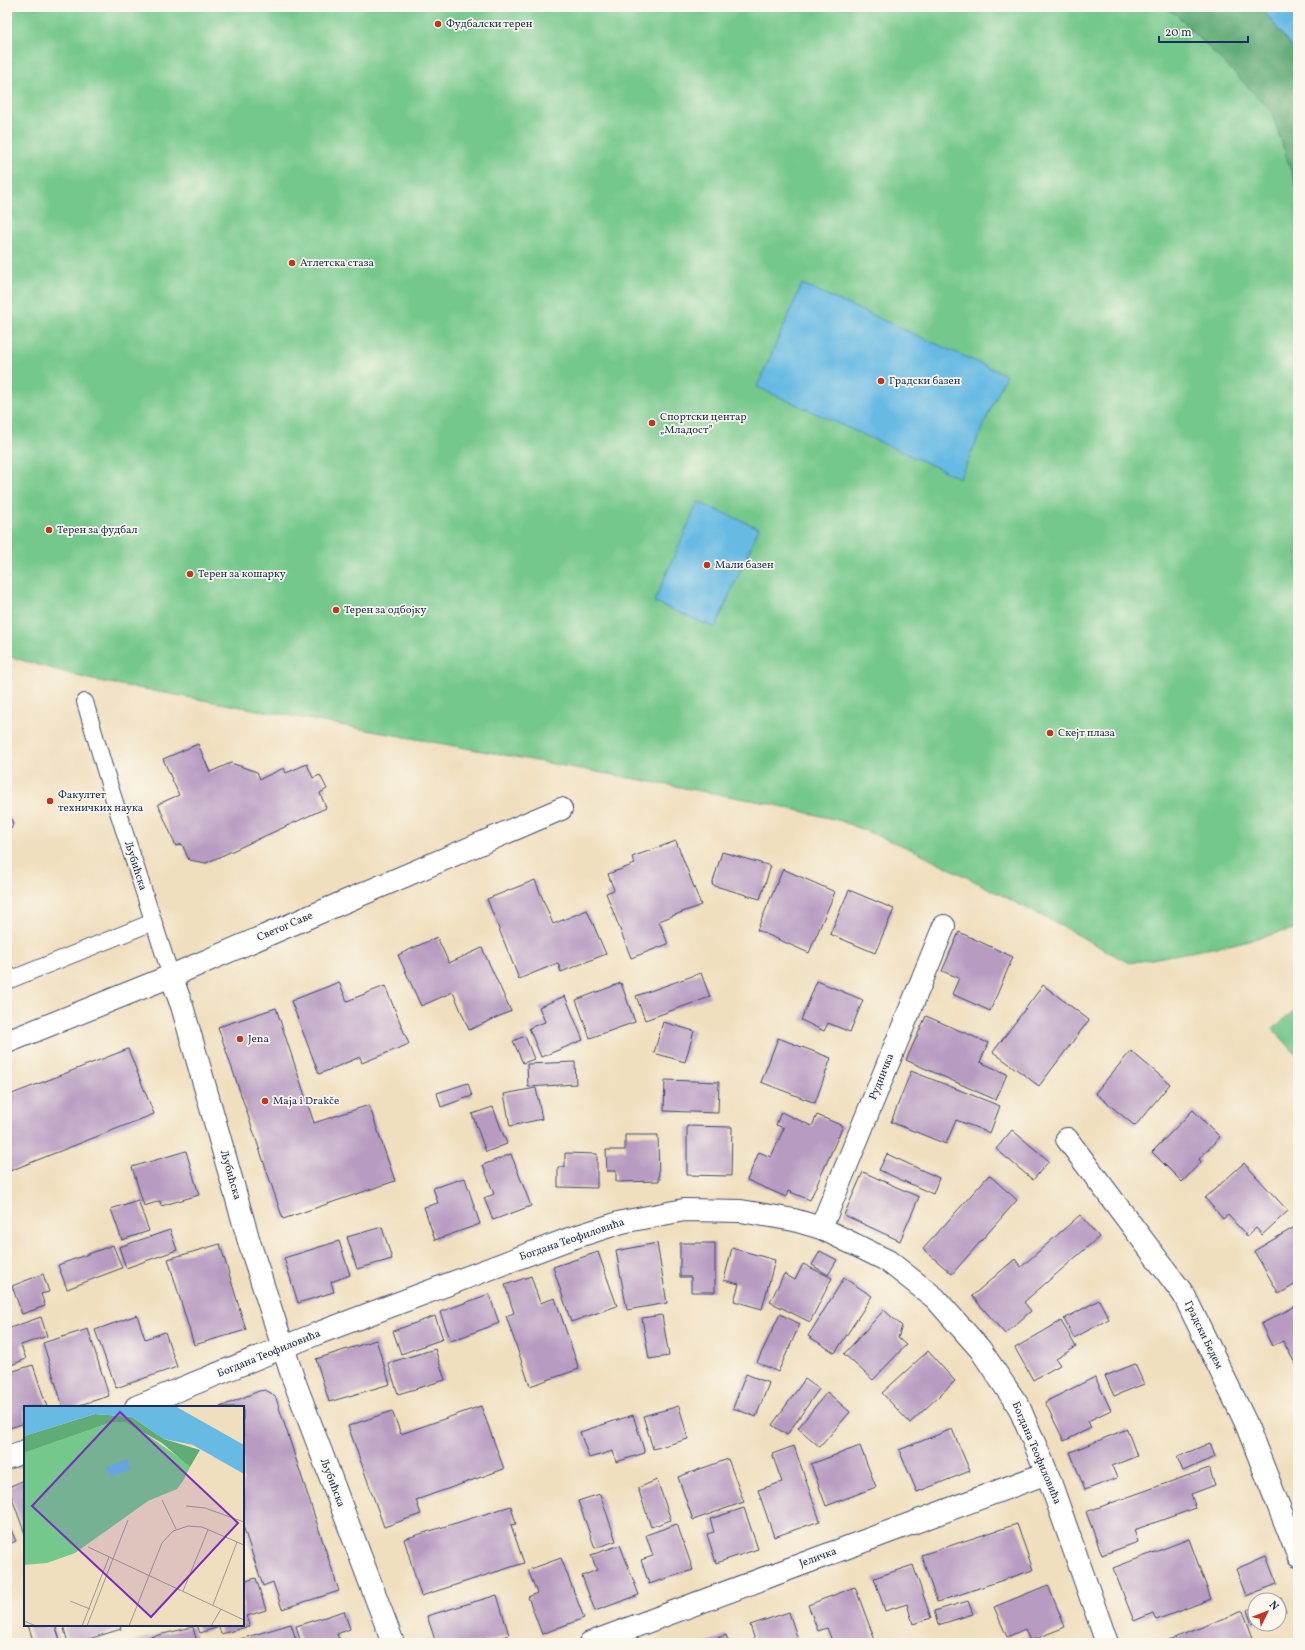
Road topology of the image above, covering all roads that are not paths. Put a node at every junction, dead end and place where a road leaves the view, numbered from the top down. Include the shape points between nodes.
1 (85, 702) dead end
2 (561, 809) dead end
3 (153, 922) junction
4 (944, 926) dead end
5 (171, 976) junction
6 (7, 981) edge
7 (7, 1042) edge
8 (1067, 1139) dead end
9 (821, 1228) junction
10 (283, 1347) junction
11 (139, 1406) edge
12 (24, 1451) edge
13 (7, 1458) edge
14 (1047, 1473) junction
15 (1298, 1555) edge
16 (393, 1643) edge
17 (590, 1643) edge
18 (1107, 1643) edge

1 - 3 lane, Љубићска
2 - 5 street, Светог Саве
3 - 5 lane, Љубићска
3 - 6 lane
4 - 9 street, Рудничка
5 - 7 street, Светог Саве
5 - 10 street, Љубићска via 182,1006 250,1245
8 - 15 street, Градски Бедем via 1184,1295 1245,1421
9 - 10 street, Богдана Теофиловића via 794,1220 741,1211 684,1210 622,1222 568,1239
9 - 14 street, Богдана Теофиловића via 888,1261 935,1298 980,1349 1019,1407
10 - 11 street, Богдана Теофиловића via 259,1359
10 - 16 street, Љубићска
12 - 13 street
14 - 17 street, Јеличка
14 - 18 street, Богдана Теофиловића

